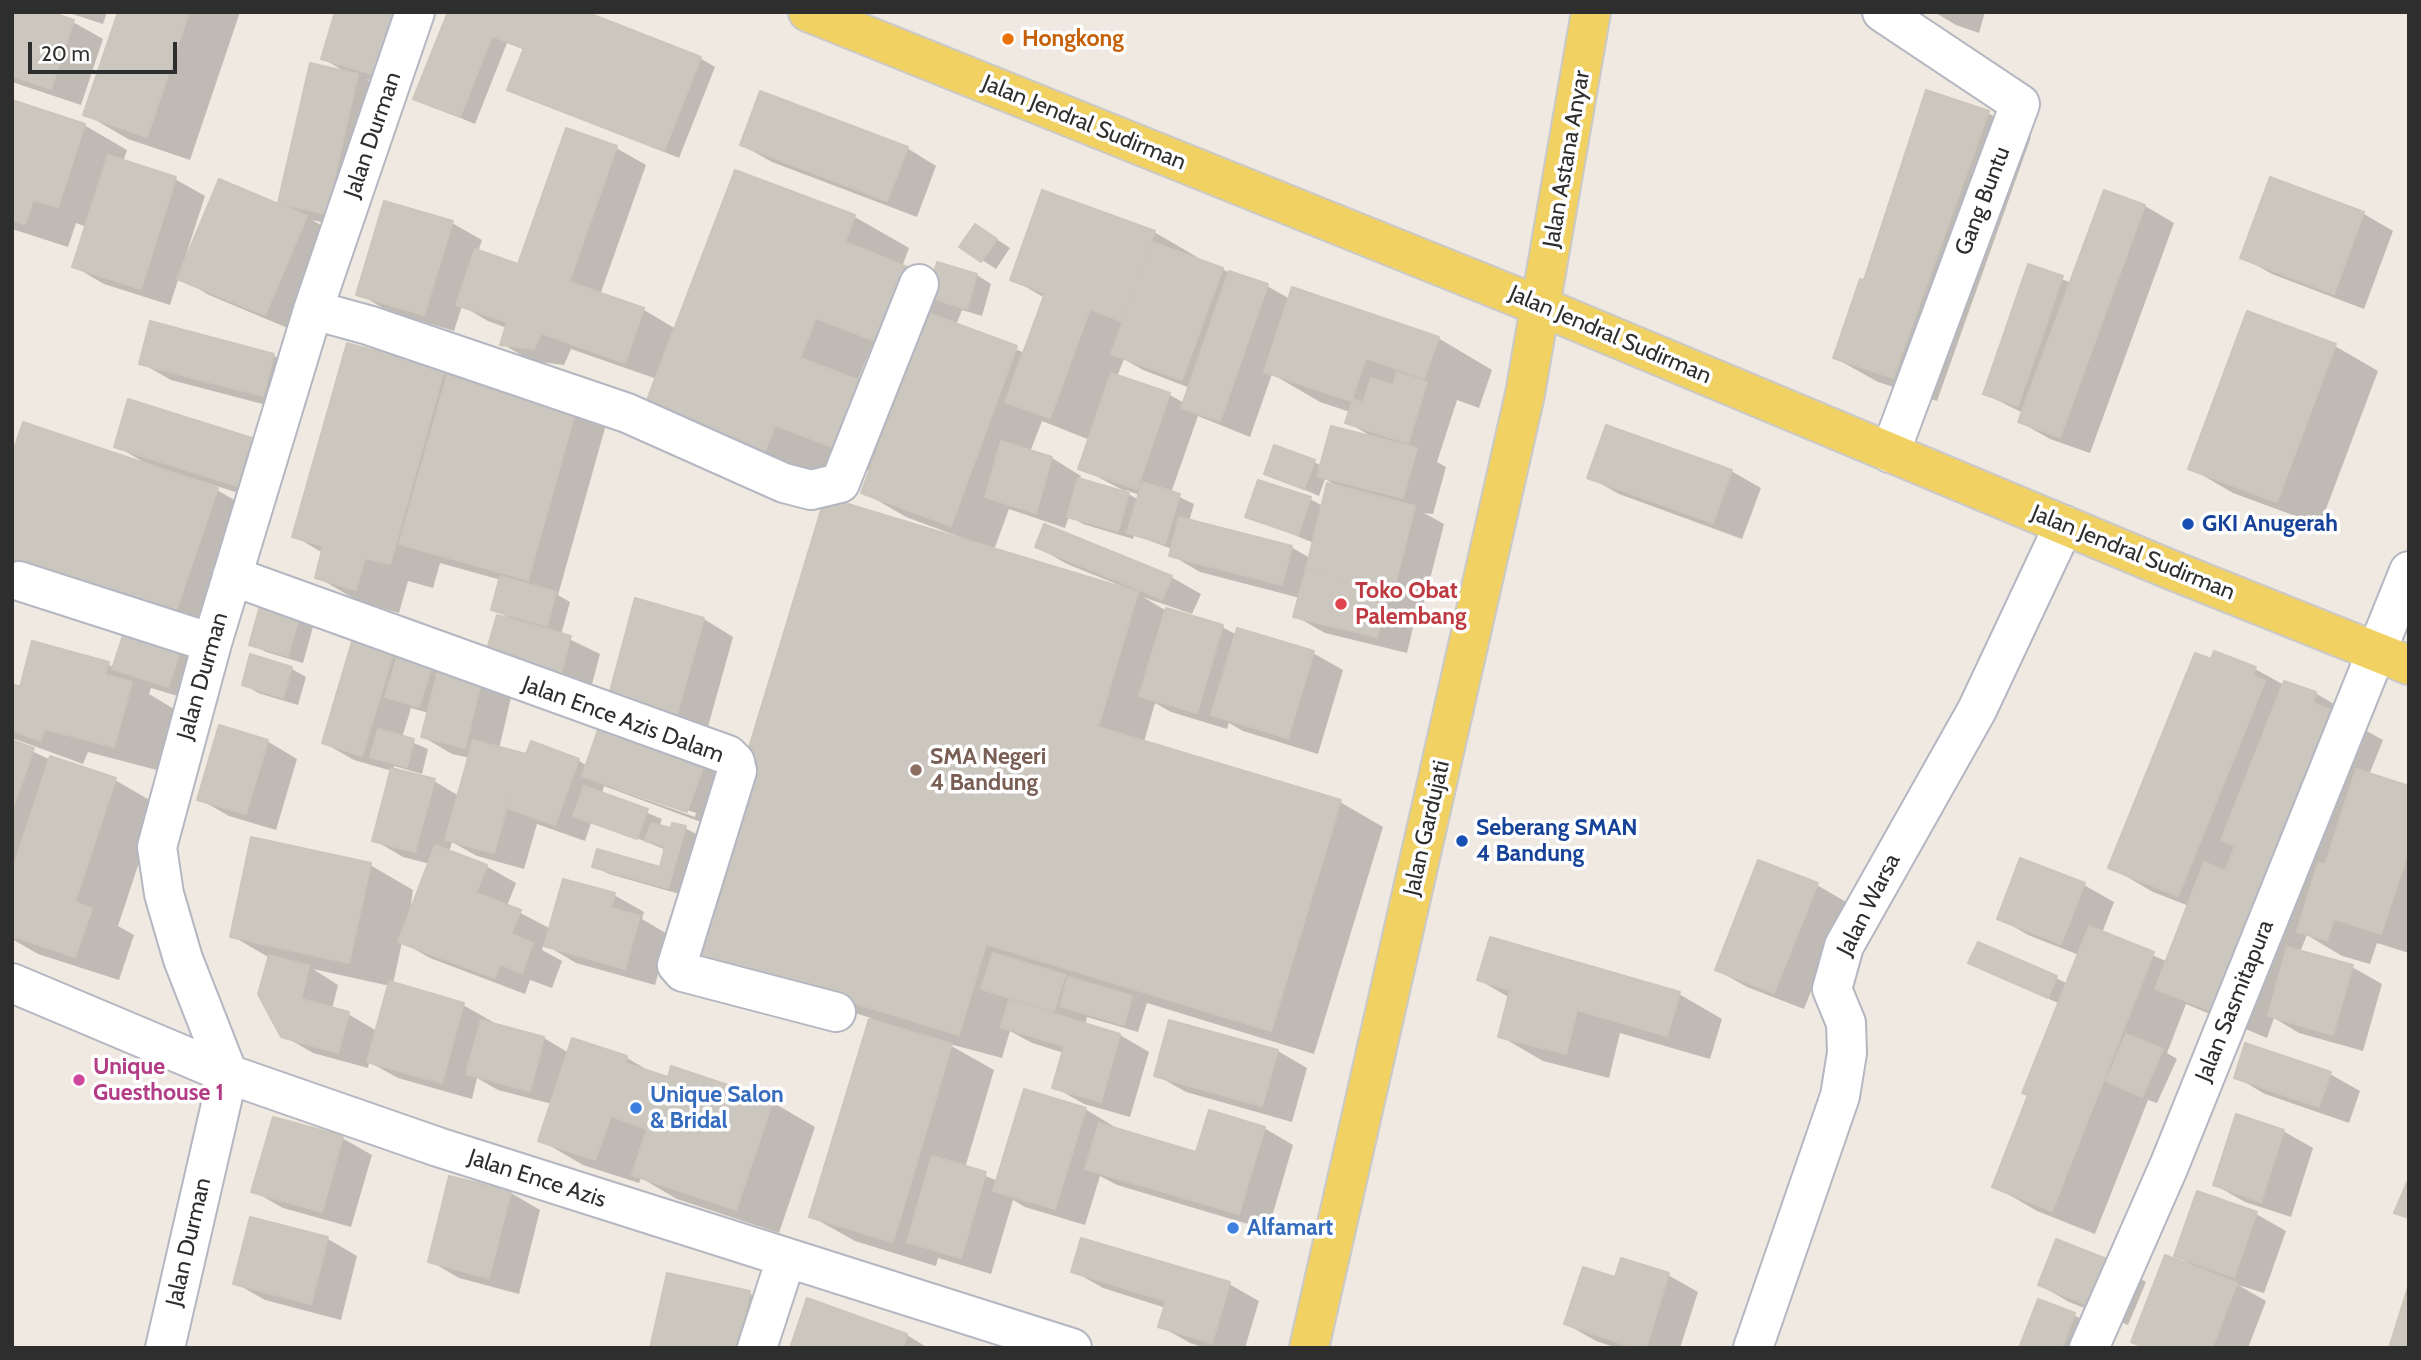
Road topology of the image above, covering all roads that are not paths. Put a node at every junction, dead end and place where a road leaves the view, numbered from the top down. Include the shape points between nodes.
1 (415, 12) edge
2 (808, 12) edge
3 (1591, 12) edge
4 (1882, 12) edge
5 (919, 284) dead end
6 (1542, 307) junction
7 (313, 310) junction
8 (1889, 453) junction
9 (2064, 525) junction
10 (2409, 571) edge
11 (232, 576) junction
12 (19, 581) dead end
13 (212, 643) junction
14 (2393, 659) edge
15 (12, 983) edge
16 (836, 1012) dead end
17 (228, 1074) junction
18 (786, 1259) junction
19 (165, 1348) edge
20 (757, 1348) edge
21 (1072, 1348) edge
22 (1309, 1348) edge
23 (1753, 1348) edge
24 (2089, 1348) edge

1 - 7 street, Jalan Durman
2 - 6 main road, Jalan Jendral Sudirman
3 - 6 main road, Jalan Astana Anyar
4 - 8 street, Gang Buntu via 2020,104
5 - 7 street via 840,483 811,490 783,484 627,413
6 - 8 main road, Jalan Jendral Sudirman
6 - 22 main road, Jalan Gardujati
7 - 11 street, Jalan Durman
8 - 9 main road, Jalan Jendral Sudirman
9 - 14 main road, Jalan Jendral Sudirman
9 - 23 street, Jalan Warsa via 1977,710 1844,946 1832,989 1846,1023 1840,1096
10 - 14 street, Jalan Sasmitapura
11 - 13 street, Jalan Durman
11 - 16 street, Jalan Ence Azis Dalam via 728,755 737,771 677,965 683,972
12 - 13 street
13 - 17 street, Jalan Durman via 157,847 164,894 183,959
14 - 24 street, Jalan Sasmitapura
15 - 17 street, Jalan Ence Azis
17 - 18 street, Jalan Ence Azis
17 - 19 street, Jalan Durman
18 - 20 street
18 - 21 street, Jalan Ence Azis

